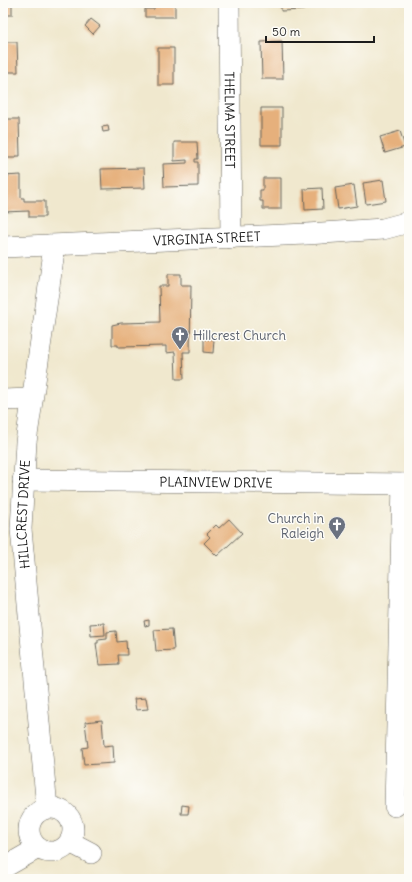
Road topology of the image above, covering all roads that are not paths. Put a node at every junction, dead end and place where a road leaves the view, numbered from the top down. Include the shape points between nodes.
1 (229, 3) edge
2 (409, 222) edge
3 (232, 238) junction
4 (50, 245) junction
5 (3, 247) edge
6 (31, 399) junction
7 (3, 400) edge
8 (23, 480) junction
9 (406, 484) edge
10 (395, 806) dead end
11 (47, 808) junction
12 (70, 842) junction
13 (38, 848) junction
14 (91, 853) dead end
15 (3, 868) edge

1 - 3 street, THELMA STREET
2 - 3 street, VIRGINIA STREET via 383,229
3 - 4 street, VIRGINIA STREET
4 - 5 street, VIRGINIA STREET
4 - 6 street, HILLCREST DRIVE via 53,259
6 - 7 street
6 - 8 street, HILLCREST DRIVE
8 - 9 street, PLAINVIEW DRIVE
8 - 11 street, HILLCREST DRIVE via 21,529
9 - 10 street
11 - 12 street via 68,814 74,828
11 - 13 street via 34,816 30,822 30,837
12 - 13 street via 59,851 44,852
12 - 14 street
13 - 15 street

